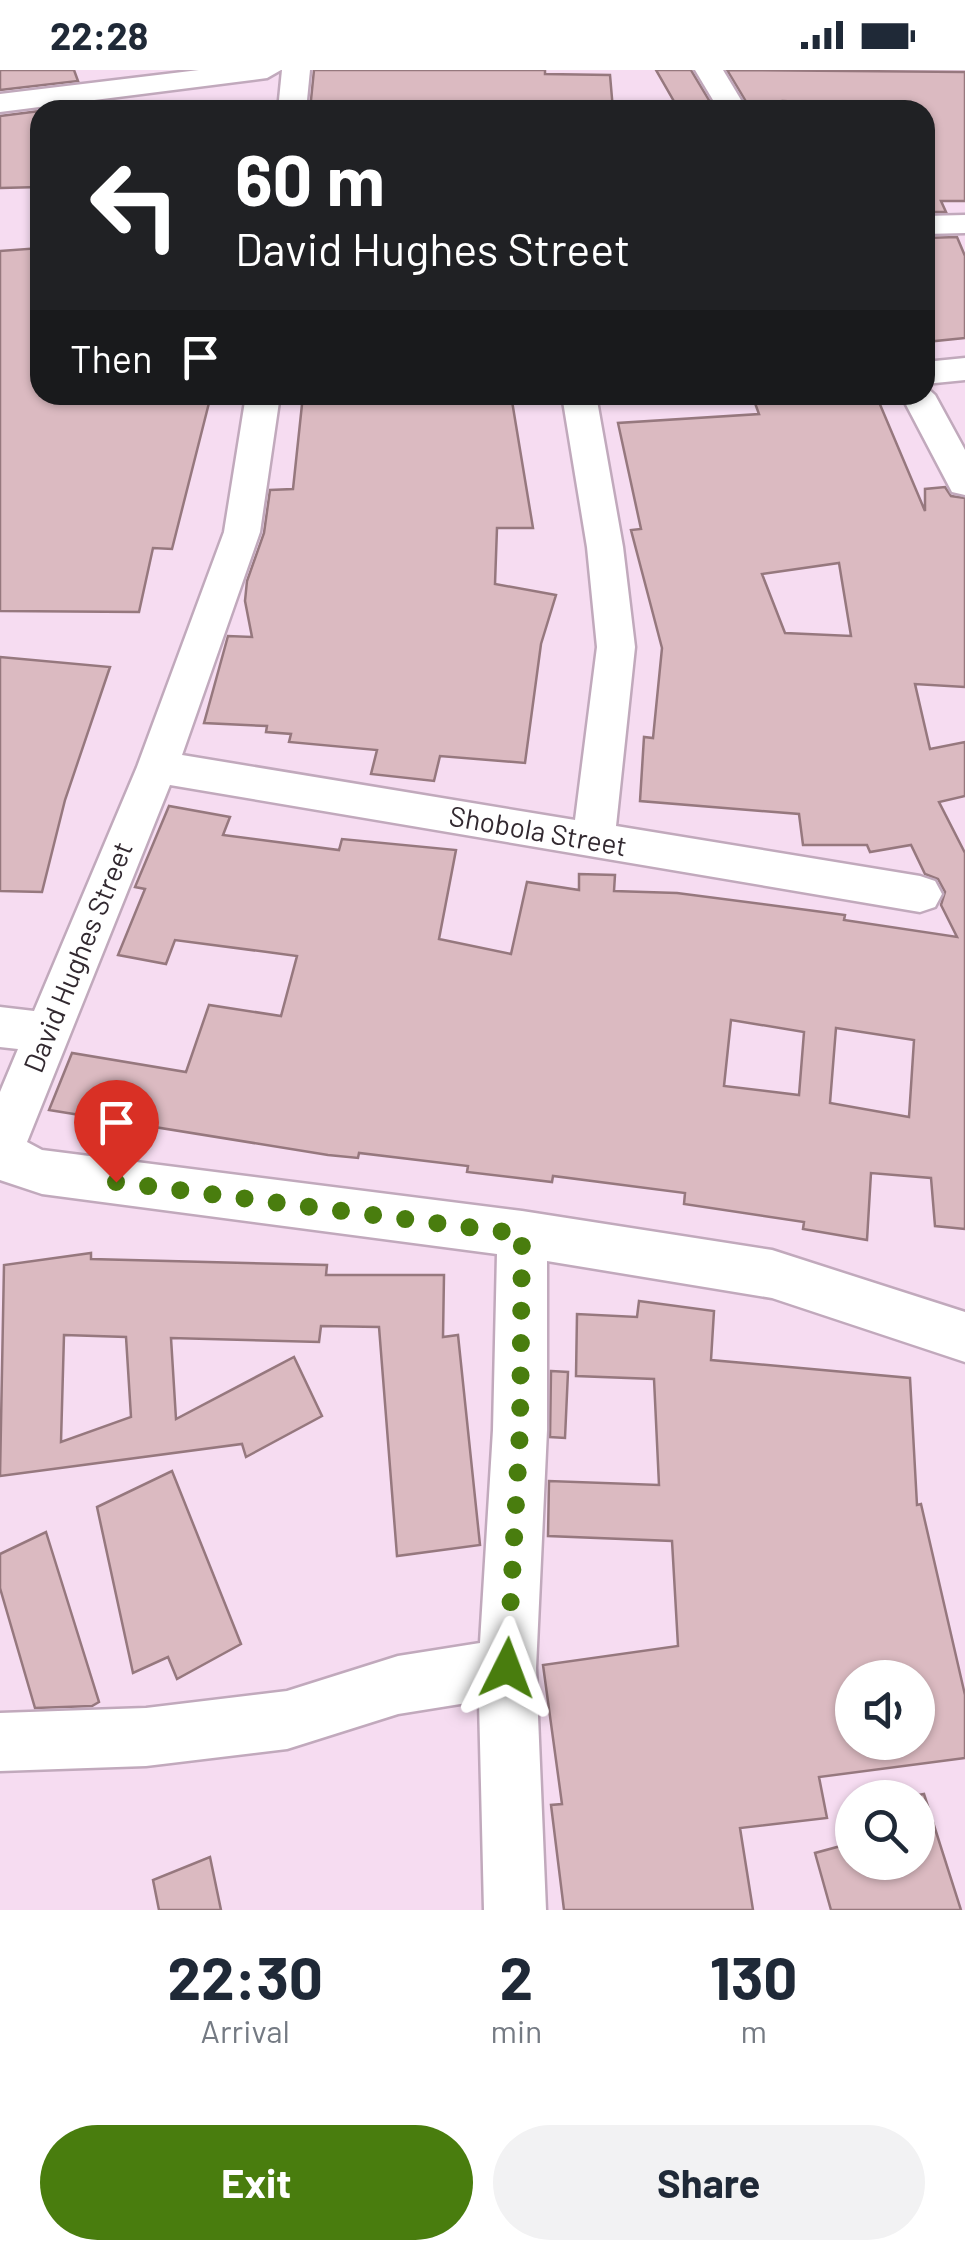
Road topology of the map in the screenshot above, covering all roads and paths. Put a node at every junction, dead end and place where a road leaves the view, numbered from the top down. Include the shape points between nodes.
1 (267, 70) edge
2 (296, 70) edge
3 (709, 70) edge
4 (293, 100) edge
5 (727, 100) edge
6 (0, 102) edge
7 (965, 224) edge
8 (935, 225) edge
9 (965, 369) edge
10 (935, 372) edge
11 (262, 405) edge
12 (580, 405) edge
13 (923, 405) edge
14 (965, 483) edge
15 (157, 766) junction
16 (592, 840) junction
17 (920, 894) dead end
18 (0, 1028) edge
19 (48, 1032) junction
20 (522, 1234) junction
21 (965, 1337) edge
22 (507, 1668) junction
23 (0, 1742) edge
24 (515, 1910) edge

1 - 6 street
2 - 4 street
3 - 5 street
7 - 8 street
9 - 10 street
11 - 15 street, David Hughes Street via 242,532
12 - 16 street via 616,647
13 - 14 street
15 - 16 street, Shobola Street
15 - 19 street, David Hughes Street
16 - 17 street, Shobola Street
18 - 19 street
19 - 20 street, David Hughes Street via 2,1144 15,1164
20 - 21 street, David Hughes Street via 772,1274
20 - 22 street
22 - 23 street via 398,1686 287,1720 146,1737
22 - 24 street

